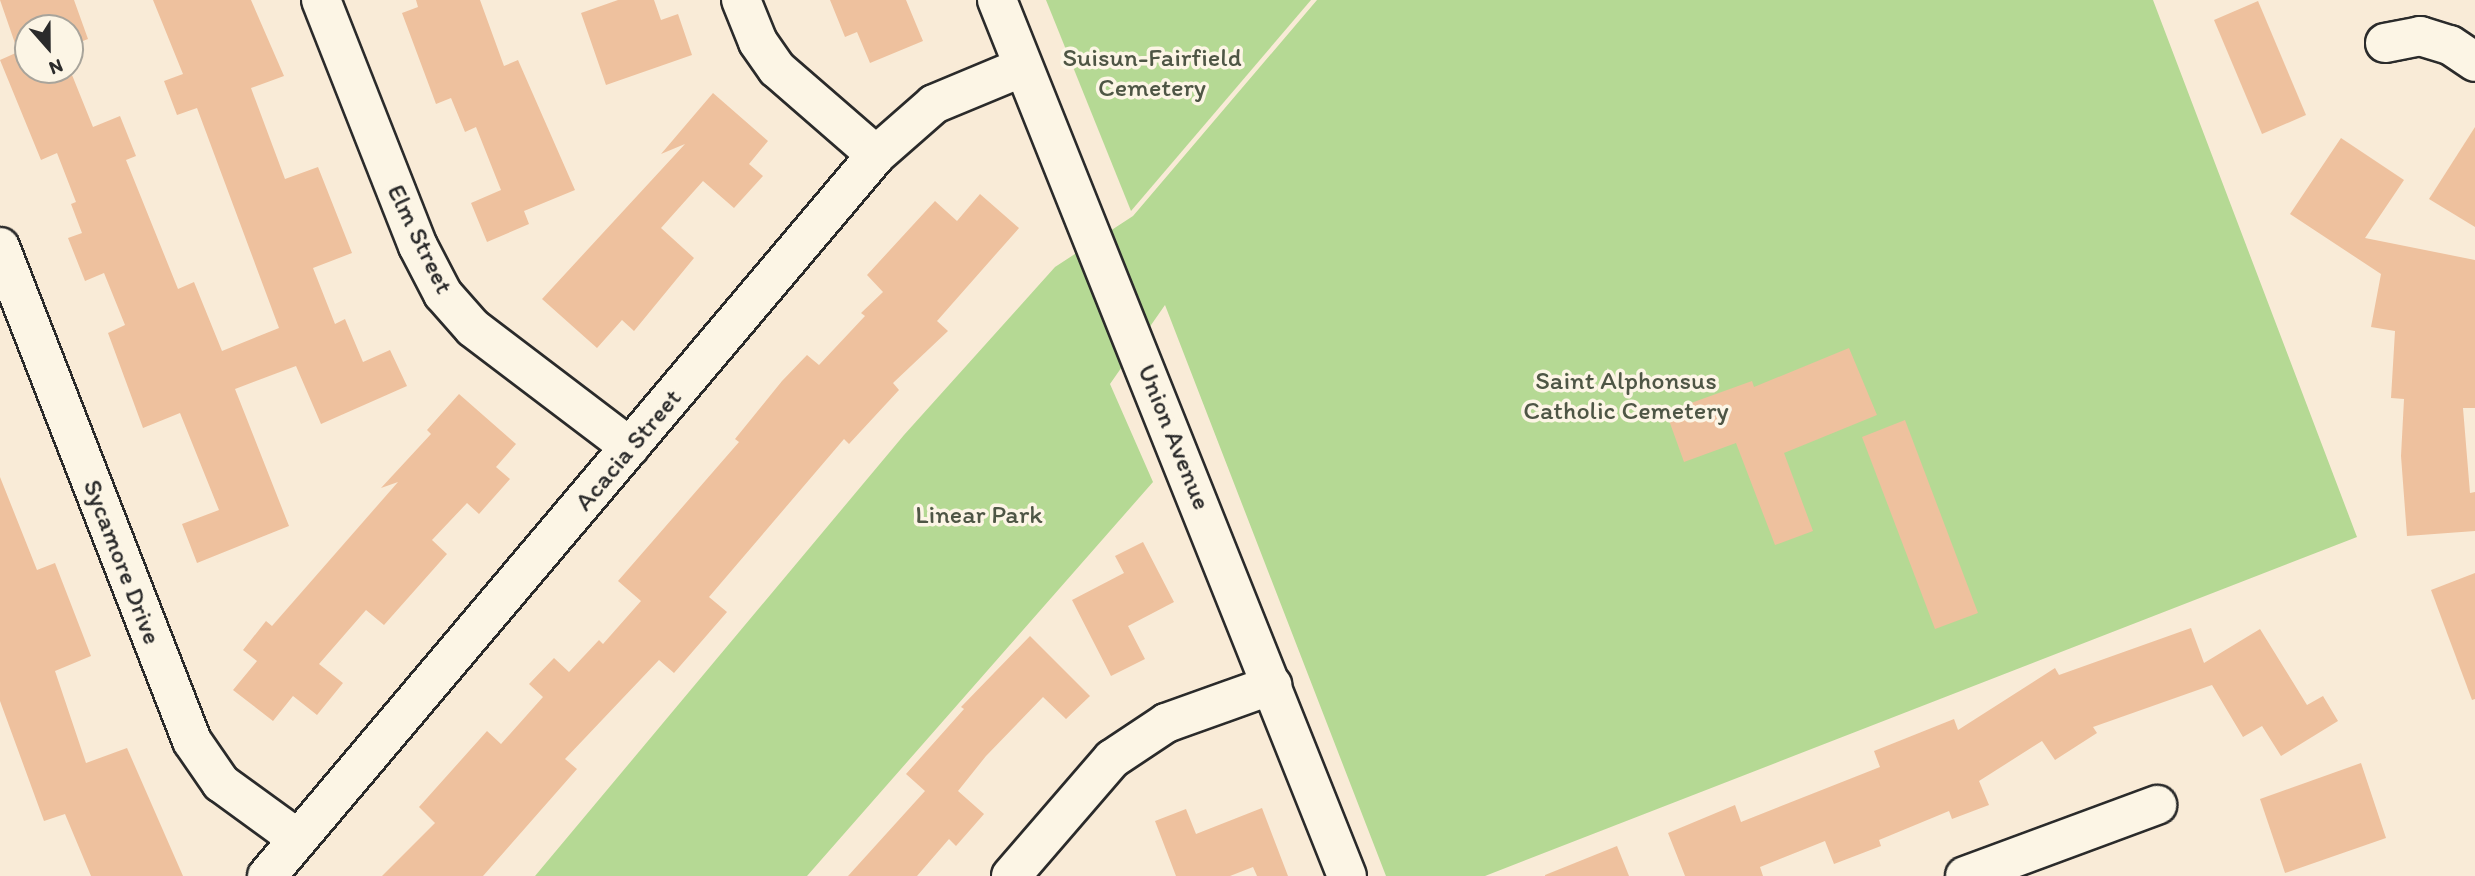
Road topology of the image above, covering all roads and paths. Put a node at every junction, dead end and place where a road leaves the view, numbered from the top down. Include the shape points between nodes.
1 (321, 0) edge
2 (741, 0) edge
3 (997, 0) edge
4 (2385, 43) dead end
5 (2475, 62) edge
6 (1023, 67) junction
7 (876, 155) junction
8 (0, 247) edge
9 (630, 447) junction
10 (1272, 685) junction
11 (2157, 805) dead end
12 (298, 839) junction
13 (267, 876) edge
14 (1011, 876) edge
15 (1347, 876) edge
16 (1965, 876) edge

1 - 9 street, Elm Street via 418,246 443,294 473,328
2 - 7 street via 758,42 777,69
3 - 6 street, Union Avenue
4 - 5 street via 2420,36 2450,45
6 - 7 street, Acacia Street via 934,104
6 - 10 street, Union Avenue
7 - 9 street, Acacia Street
8 - 12 street, Sycamore Drive via 192,741 220,783
9 - 12 street, Acacia Street
10 - 14 street via 1166,723 1112,759
10 - 15 street, Union Avenue
11 - 16 street
12 - 13 street, Acacia Street

